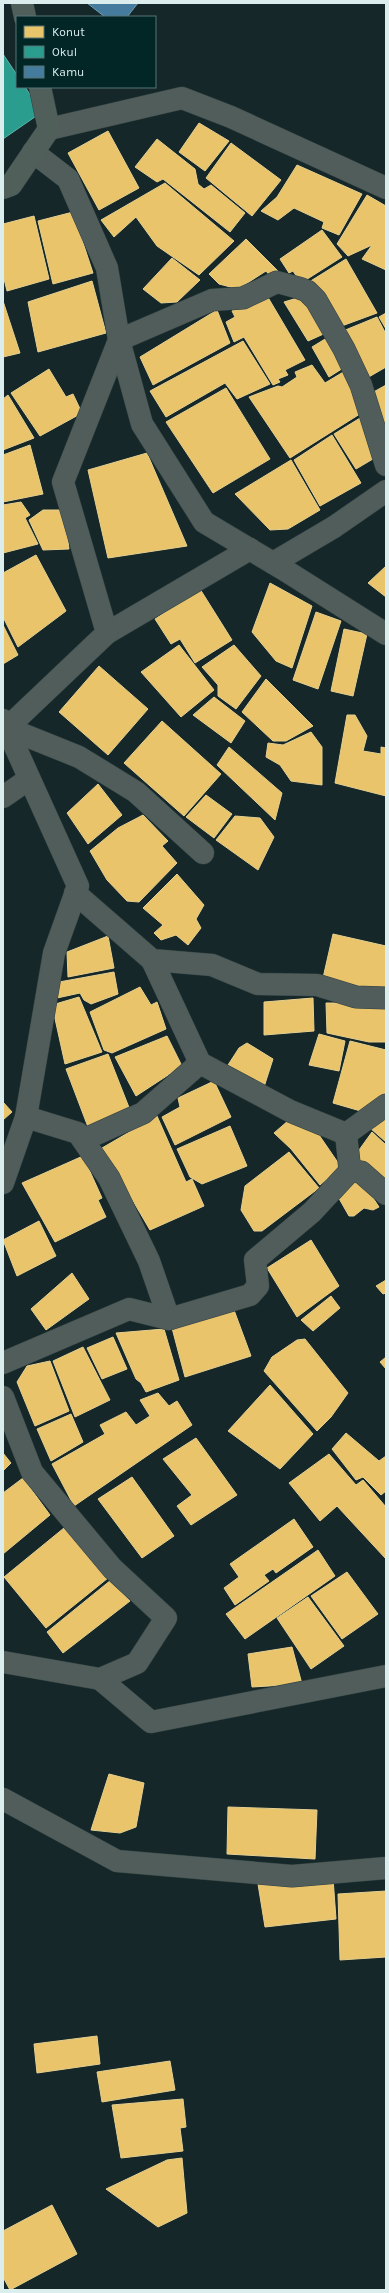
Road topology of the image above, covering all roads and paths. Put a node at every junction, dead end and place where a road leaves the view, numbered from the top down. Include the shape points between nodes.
1 (22, 3) edge
2 (25, 16) edge
3 (40, 88) edge
4 (49, 129) junction
5 (33, 152) junction
6 (3, 188) edge
7 (386, 188) edge
8 (119, 340) junction
9 (386, 465) edge
10 (386, 491) edge
11 (250, 549) junction
12 (273, 563) junction
13 (107, 633) junction
14 (386, 634) edge
15 (5, 724) edge
16 (29, 779) junction
17 (3, 797) edge
18 (203, 853) dead end
19 (75, 893) junction
20 (152, 960) junction
21 (386, 998) edge
22 (200, 1063) junction
23 (386, 1105) edge
24 (26, 1117) junction
25 (346, 1134) junction
26 (83, 1140) junction
27 (350, 1171) junction
28 (3, 1183) edge
29 (386, 1194) edge
30 (169, 1319) junction
31 (3, 1363) edge
32 (3, 1397) edge
33 (3, 1662) edge
34 (386, 1676) edge
35 (100, 1680) junction
36 (3, 1799) edge
37 (386, 1868) edge

1 - 2 street
3 - 4 street
4 - 5 street
4 - 7 street via 182,98 231,117
5 - 6 street via 11,185
5 - 8 street via 68,179 107,268
8 - 9 street via 212,300 242,298 277,282 308,291 328,319 361,385
8 - 11 street via 142,424 204,522
8 - 13 street via 63,482
10 - 12 street via 334,527
11 - 12 street
11 - 13 street
12 - 14 street
13 - 15 street
15 - 16 street
15 - 18 street via 79,757 136,792
16 - 17 street
16 - 19 street via 78,886
19 - 20 street
19 - 24 street via 54,953
20 - 21 street via 212,965 258,984 317,985 356,997
20 - 22 street
22 - 25 street via 290,1111
22 - 26 street via 143,1113
23 - 25 street
24 - 26 street via 78,1133
24 - 28 street
25 - 27 street
26 - 30 street via 109,1178 149,1261
27 - 29 street via 361,1172
27 - 30 street via 312,1212 254,1260 258,1286 250,1295
30 - 31 street via 129,1309
32 - 35 street via 32,1472 112,1568 166,1618 137,1663
33 - 35 street
34 - 35 street via 151,1722
36 - 37 street via 117,1861 292,1876

